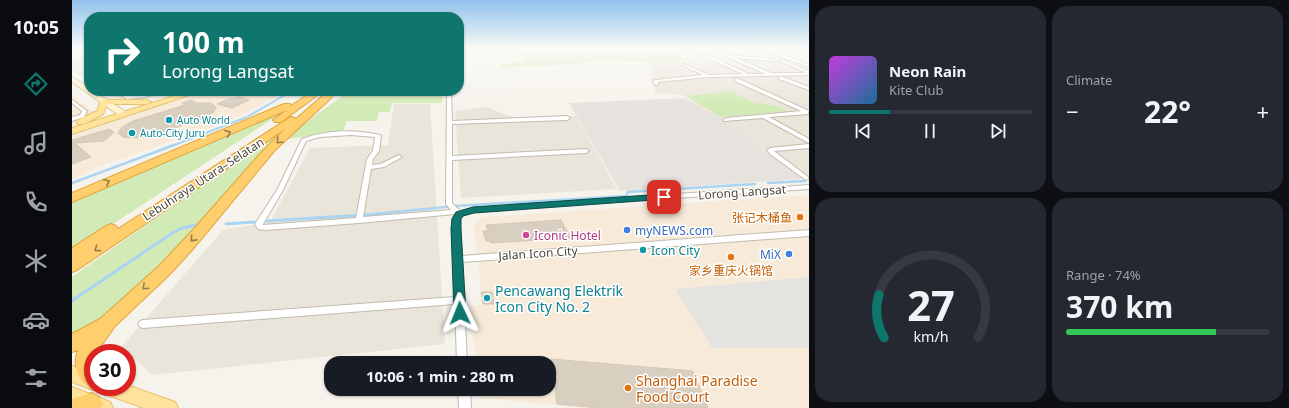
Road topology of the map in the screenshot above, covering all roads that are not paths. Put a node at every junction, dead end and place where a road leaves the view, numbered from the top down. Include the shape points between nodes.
1 (691, 68) edge
2 (733, 68) edge
3 (756, 68) edge
4 (798, 68) edge
5 (808, 73) edge
6 (772, 75) junction
7 (708, 76) junction
8 (750, 76) junction
9 (781, 78) dead end
10 (73, 80) edge
11 (737, 80) dead end
12 (656, 84) dead end
13 (84, 85) edge
14 (809, 89) edge
15 (96, 96) edge
16 (124, 96) edge
17 (145, 96) edge
18 (172, 96) edge
19 (175, 96) edge
20 (319, 96) edge
21 (320, 96) edge
22 (323, 96) edge
23 (324, 96) edge
24 (449, 96) edge
25 (72, 100) edge
26 (104, 102) junction
27 (147, 102) junction
28 (86, 111) junction
29 (808, 112) edge
30 (120, 113) junction
31 (72, 115) edge
32 (765, 117) junction
33 (567, 118) dead end
34 (72, 119) edge
35 (726, 120) dead end
36 (76, 124) edge
37 (450, 124) junction
38 (72, 131) edge
39 (809, 141) edge
40 (809, 146) edge
41 (586, 151) dead end
42 (399, 157) dead end
43 (450, 158) junction
44 (369, 167) junction
45 (806, 178) dead end
46 (809, 187) edge
47 (72, 198) edge
48 (454, 210) junction
49 (359, 218) junction
50 (809, 233) edge
51 (72, 255) edge
52 (458, 259) junction
53 (72, 266) edge
54 (460, 300) junction
55 (108, 320) junction
56 (143, 324) dead end
57 (72, 344) edge
58 (90, 344) edge
59 (462, 356) edge
60 (72, 374) edge
61 (84, 378) edge
62 (72, 396) edge
63 (134, 396) edge
64 (464, 396) edge
65 (90, 407) edge
66 (169, 408) edge
67 (465, 408) edge

1 - 7 street
2 - 8 street
3 - 6 street
4 - 5 street
5 - 6 street
6 - 8 street
7 - 8 street
7 - 12 street via 655,81
9 - 14 street
10 - 13 street
11 - 29 street
15 - 26 street
16 - 17 street
18 - 27 main road
19 - 30 main road
47 -> 20 highway via 124,174
21 - 51 highway, Lebuhraya Utara–Selatan via 305,102
22 -> 53 highway, Lebuhraya Utara–Selatan
23 -> 55 highway via 264,156 174,260
24 - 37 street
25 - 28 street
26 - 27 main road
26 - 30 street
26 - 36 main road via 100,112
27 - 30 main road
28 - 31 street
28 - 34 street via 82,116
29 - 32 street
30 - 36 main road
30 - 38 main road
32 - 35 street
32 - 39 street
33 - 37 street
37 - 43 street
40 - 45 street via 770,150
41 - 43 street
42 - 44 street via 382,166
43 - 48 street
44 - 49 street
44 - 49 street, Lorong Langsat via 370,159 376,151 377,136 345,133 310,137 302,143 280,190 259,224 266,228
46 - 48 street, Lorong Langsat
48 - 49 street, Lorong Langsat
48 - 52 street
50 - 52 street, Jalan Icon City
52 - 54 street
54 - 56 street
54 - 59 street
55 - 57 highway
55 - 58 highway
60 - 61 main road
62 - 65 main road
63 - 66 main road
64 - 67 street

